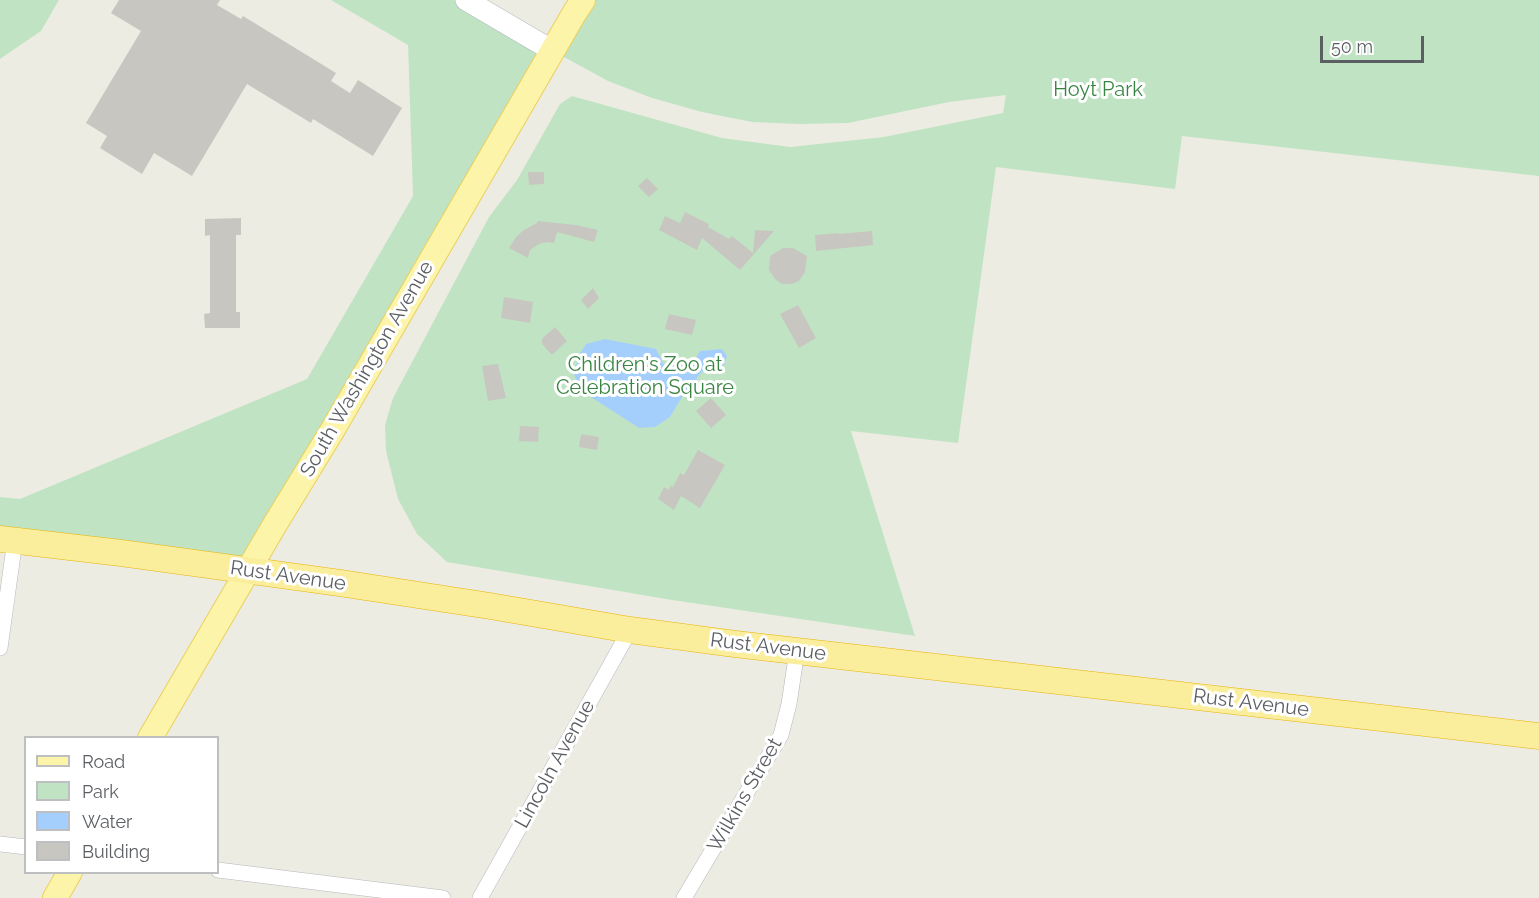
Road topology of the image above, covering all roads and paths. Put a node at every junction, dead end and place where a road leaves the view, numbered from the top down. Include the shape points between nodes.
1 (466, 0) edge
2 (584, 0) edge
3 (553, 51) junction
4 (8, 539) edge
5 (248, 571) junction
6 (630, 630) junction
7 (0, 648) edge
8 (797, 651) junction
9 (151, 736) edge
10 (1539, 736) edge
11 (0, 844) edge
12 (24, 847) edge
13 (219, 870) edge
14 (69, 874) edge
15 (55, 898) edge
16 (443, 898) edge
17 (480, 898) edge
18 (684, 898) edge

1 - 3 main road
2 - 3 main road, South Washington Avenue
3 - 5 main road, South Washington Avenue
4 - 5 highway, Rust Avenue
4 - 7 street
5 - 6 highway, Rust Avenue via 430,596
5 - 9 main road, South Washington Avenue
6 - 8 highway, Rust Avenue
6 - 17 street, Lincoln Avenue
8 - 10 highway, Rust Avenue
8 - 18 street, Wilkins Street via 781,735
11 - 12 street
13 - 16 street
14 - 15 main road

